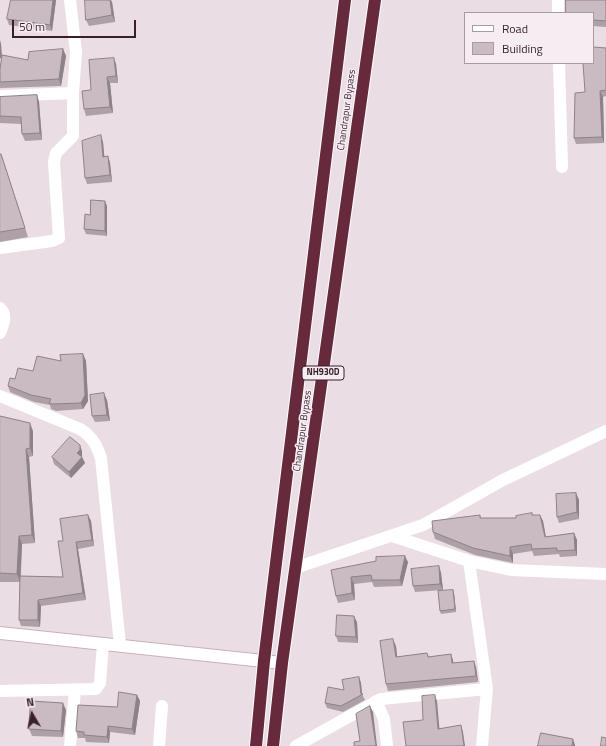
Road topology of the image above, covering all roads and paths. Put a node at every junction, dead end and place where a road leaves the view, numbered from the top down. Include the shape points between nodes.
1 (70, 0) edge
2 (344, 0) edge
3 (558, 0) edge
4 (374, 1) edge
5 (558, 12) edge
6 (560, 64) edge
7 (73, 93) junction
8 (0, 96) edge
9 (562, 167) dead end
10 (0, 248) edge
11 (0, 308) edge
12 (0, 334) edge
13 (0, 396) edge
14 (606, 431) edge
15 (392, 536) junction
16 (468, 561) junction
17 (295, 568) junction
18 (606, 574) edge
19 (0, 632) edge
20 (104, 644) junction
21 (120, 645) junction
22 (264, 661) junction
23 (282, 663) junction
24 (487, 689) junction
25 (75, 690) junction
26 (0, 691) edge
27 (376, 701) junction
28 (162, 706) dead end
29 (70, 746) edge
30 (159, 746) edge
31 (256, 746) edge
32 (274, 746) edge
33 (296, 746) edge
34 (387, 746) edge
35 (482, 746) edge

1 - 7 street via 76,52
2 - 22 highway, Chandrapur Bypass / NH930D
3 - 5 street
4 - 17 highway, Chandrapur Bypass / NH930D
6 - 9 street
7 - 8 street
7 - 10 street via 73,136 56,153 54,162 59,238
11 - 12 street via 4,314
13 - 21 street via 80,429 87,433 98,449
14 - 15 street via 503,480 423,525
15 - 16 street
15 - 17 street
16 - 18 street via 511,570
16 - 24 street
17 - 23 highway, Chandrapur Bypass / NH930D
19 - 20 street
20 - 21 street
20 - 25 street via 99,686 93,690
21 - 22 street
22 - 23 street
22 - 31 highway, Chandrapur Bypass / NH930D
23 - 32 highway, Chandrapur Bypass / NH930D
24 - 27 street
24 - 35 street
25 - 26 street
25 - 29 street
27 - 33 street
27 - 34 street via 384,719
28 - 30 street

